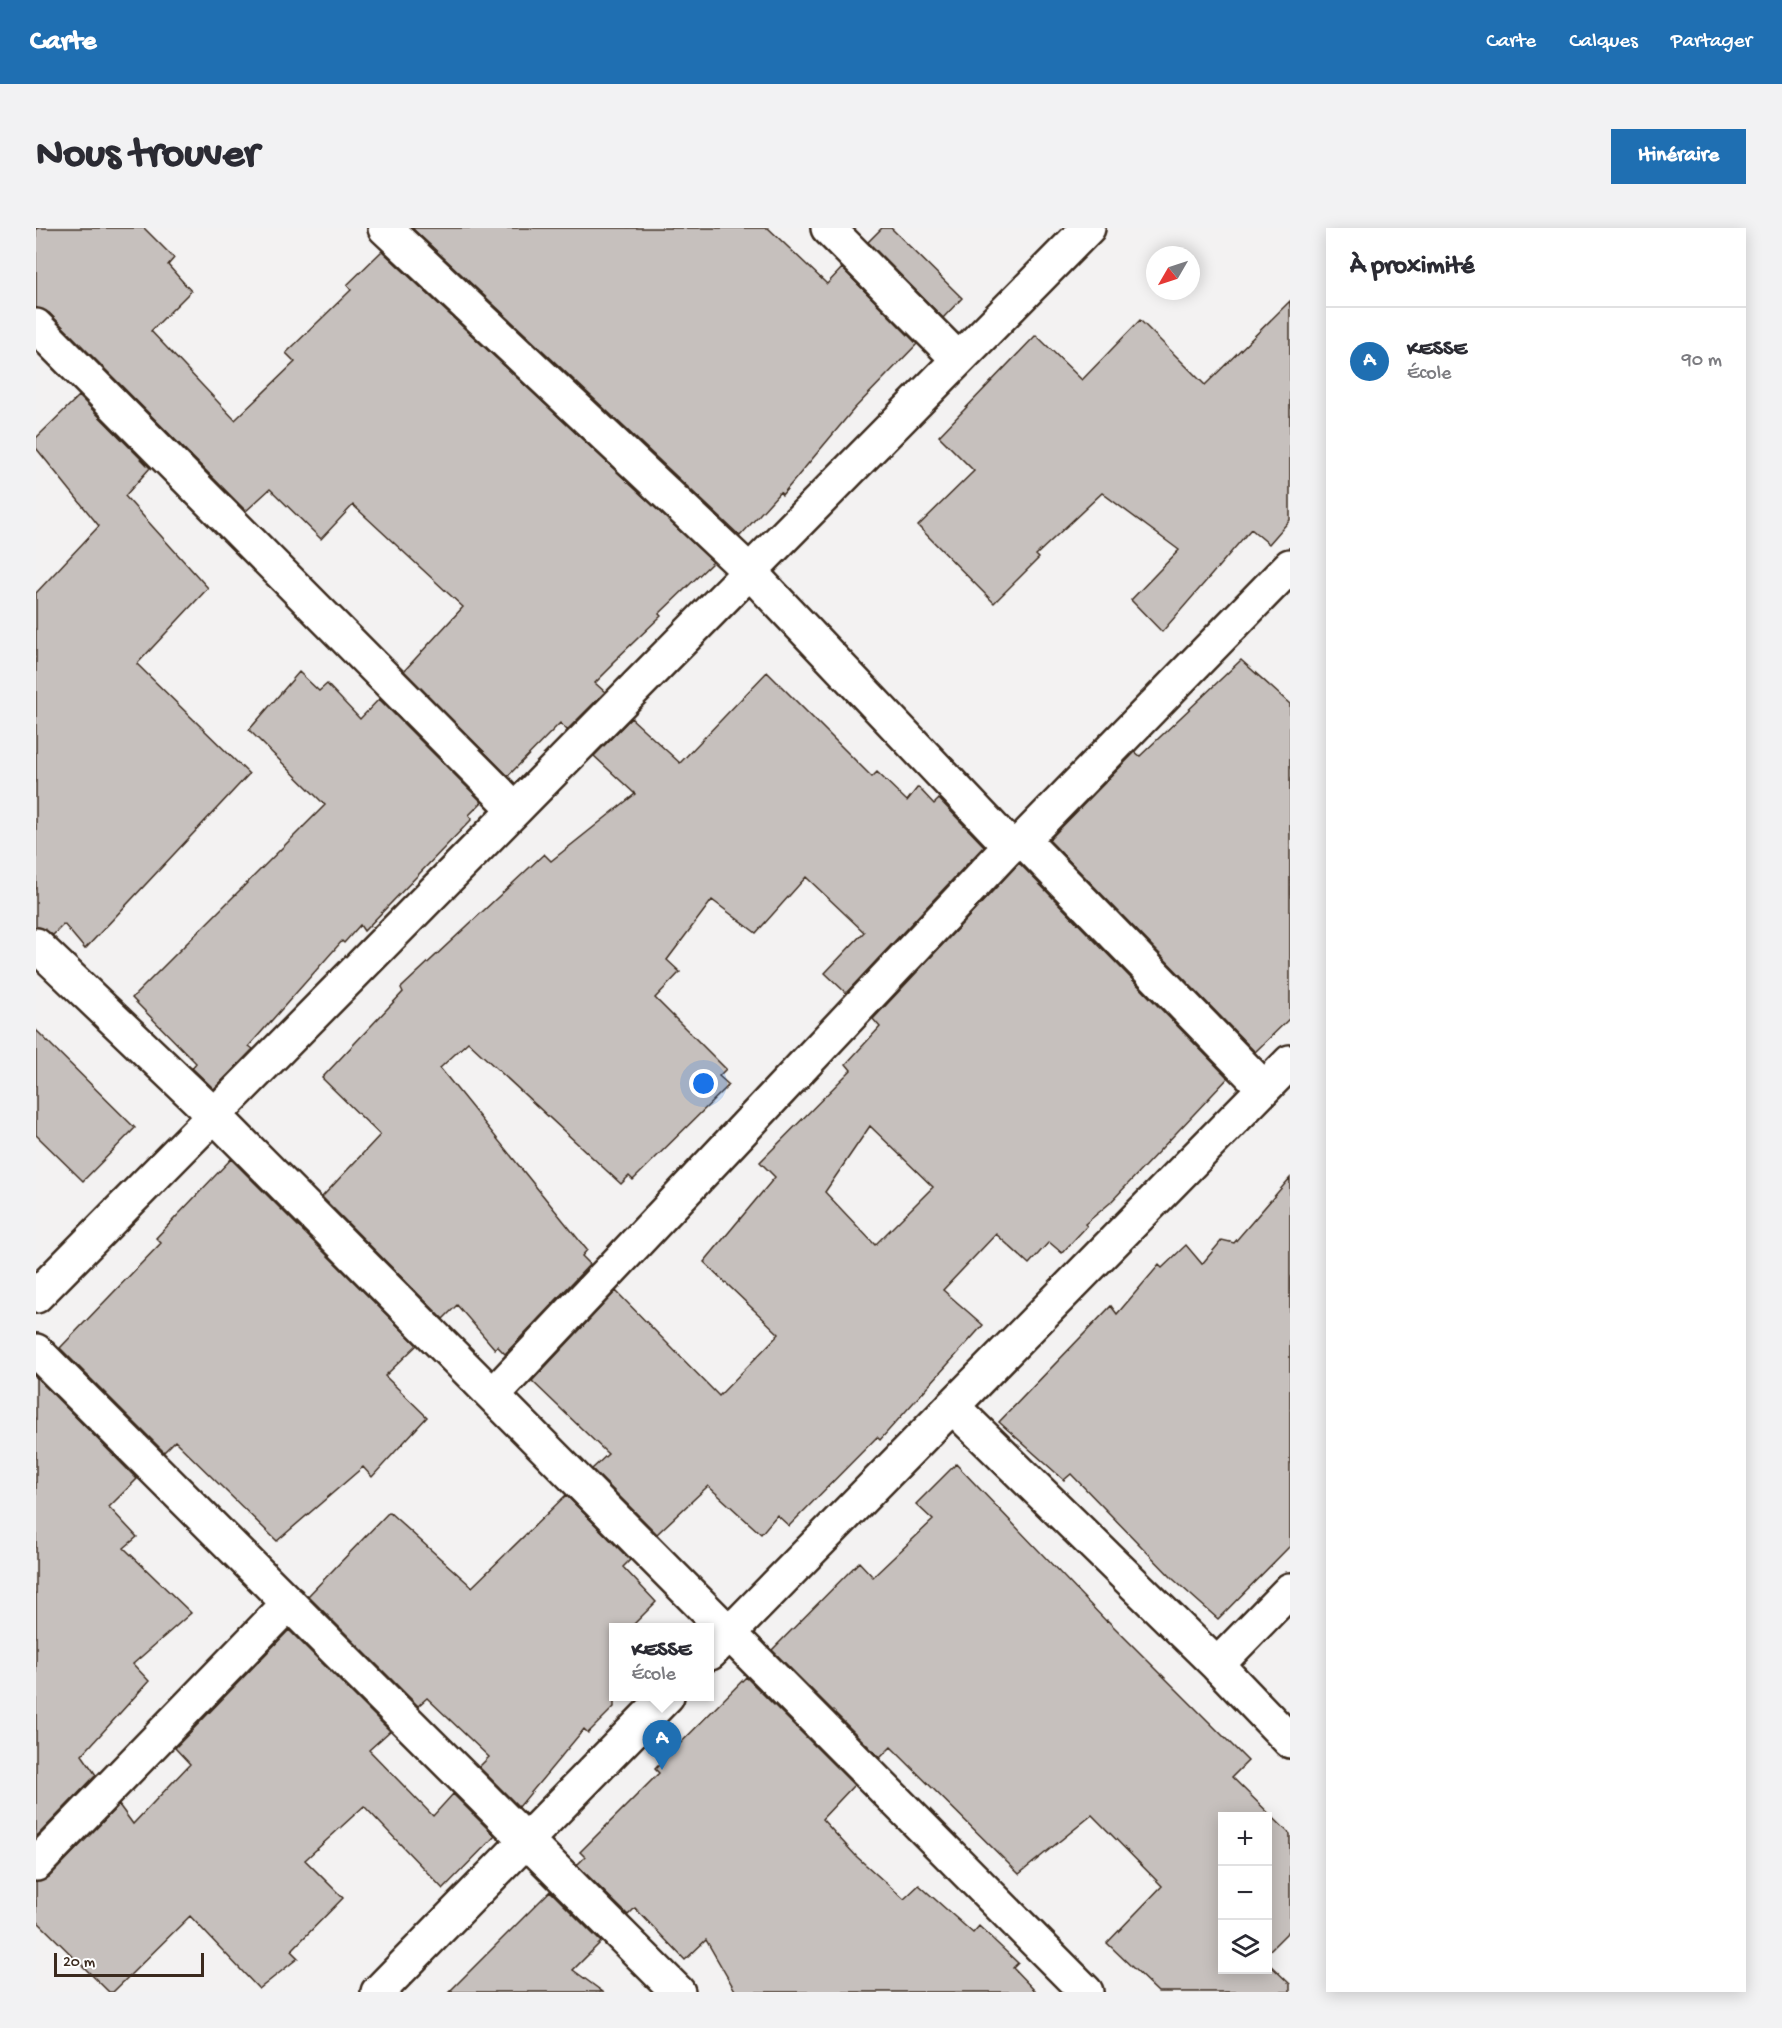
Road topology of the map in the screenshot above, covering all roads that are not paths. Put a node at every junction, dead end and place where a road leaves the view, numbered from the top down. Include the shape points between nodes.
1 (385, 228) edge
2 (828, 228) edge
3 (1088, 228) edge
4 (36, 326) edge
5 (958, 359) junction
6 (1290, 566) edge
7 (749, 571) junction
8 (515, 809) junction
9 (1017, 843) junction
10 (36, 945) edge
11 (1290, 1062) edge
12 (1264, 1089) junction
13 (214, 1114) junction
14 (36, 1296) edge
15 (36, 1351) edge
16 (493, 1395) junction
17 (952, 1406) junction
18 (1290, 1590) edge
19 (289, 1603) junction
20 (701, 1623) edge
21 (719, 1643) edge
22 (1217, 1665) junction
23 (662, 1701) edge
24 (1290, 1741) edge
25 (526, 1840) junction
26 (36, 1864) edge
27 (378, 1992) edge
28 (678, 1992) edge
29 (1086, 1992) edge

1 - 7 street
2 - 5 street
3 - 5 street
4 - 8 street
5 - 7 street
6 - 9 street
7 - 8 street
7 - 9 street
8 - 13 street
9 - 12 street
9 - 16 street
10 - 13 street
11 - 12 street
12 - 17 street
13 - 14 street
13 - 16 street
15 - 19 street
16 - 20 street
17 - 21 street
17 - 22 street
18 - 22 street
19 - 25 street
19 - 26 street
21 - 29 street
22 - 24 street
23 - 25 street
25 - 27 street
25 - 28 street

